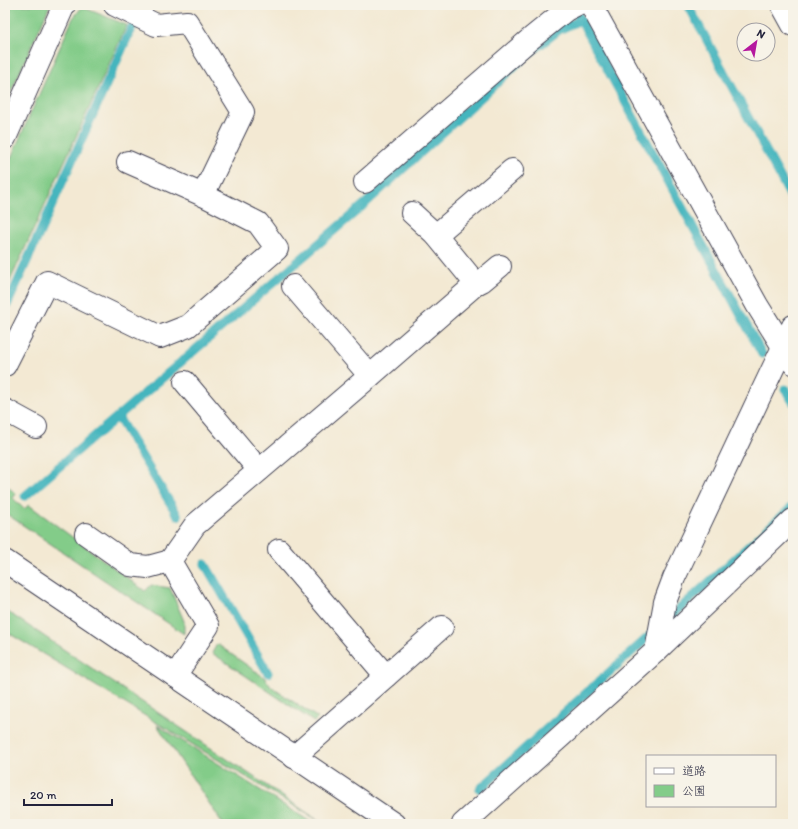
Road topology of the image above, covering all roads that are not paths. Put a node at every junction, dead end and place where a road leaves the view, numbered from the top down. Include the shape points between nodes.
1 (64, 5) edge
2 (591, 5) edge
3 (121, 8) edge
4 (571, 8) edge
5 (182, 13) edge
6 (5, 138) edge
7 (128, 162) dead end
8 (512, 170) dead end
9 (365, 182) dead end
10 (203, 195) junction
11 (412, 213) dead end
12 (436, 235) junction
13 (500, 266) dead end
14 (476, 284) junction
15 (293, 286) dead end
16 (793, 326) edge
17 (7, 354) edge
18 (788, 355) edge
19 (370, 376) junction
20 (185, 382) dead end
21 (5, 410) edge
22 (36, 427) dead end
23 (259, 470) junction
24 (793, 520) edge
25 (86, 534) dead end
26 (279, 550) dead end
27 (5, 561) edge
28 (170, 561) junction
29 (442, 628) dead end
30 (659, 635) junction
31 (175, 676) junction
32 (386, 676) junction
33 (294, 757) junction
34 (394, 824) edge
35 (463, 824) edge

1 - 6 street
2 - 18 street via 757,305
3 - 5 street via 156,25
4 - 9 street via 529,40
5 - 10 street via 242,112
7 - 10 street
8 - 12 street
10 - 17 street via 258,223 276,249 188,326 160,337 47,282
11 - 12 street
12 - 14 street
13 - 14 street
14 - 19 street
15 - 19 street
16 - 18 street
18 - 30 street via 674,578 665,602
19 - 23 street
20 - 23 street
21 - 22 street
23 - 28 street via 195,525
24 - 30 street
25 - 28 street via 130,565 148,567
26 - 32 street
27 - 31 street
28 - 31 street via 208,626
29 - 32 street
30 - 35 street
31 - 33 street
32 - 33 street
33 - 34 street

